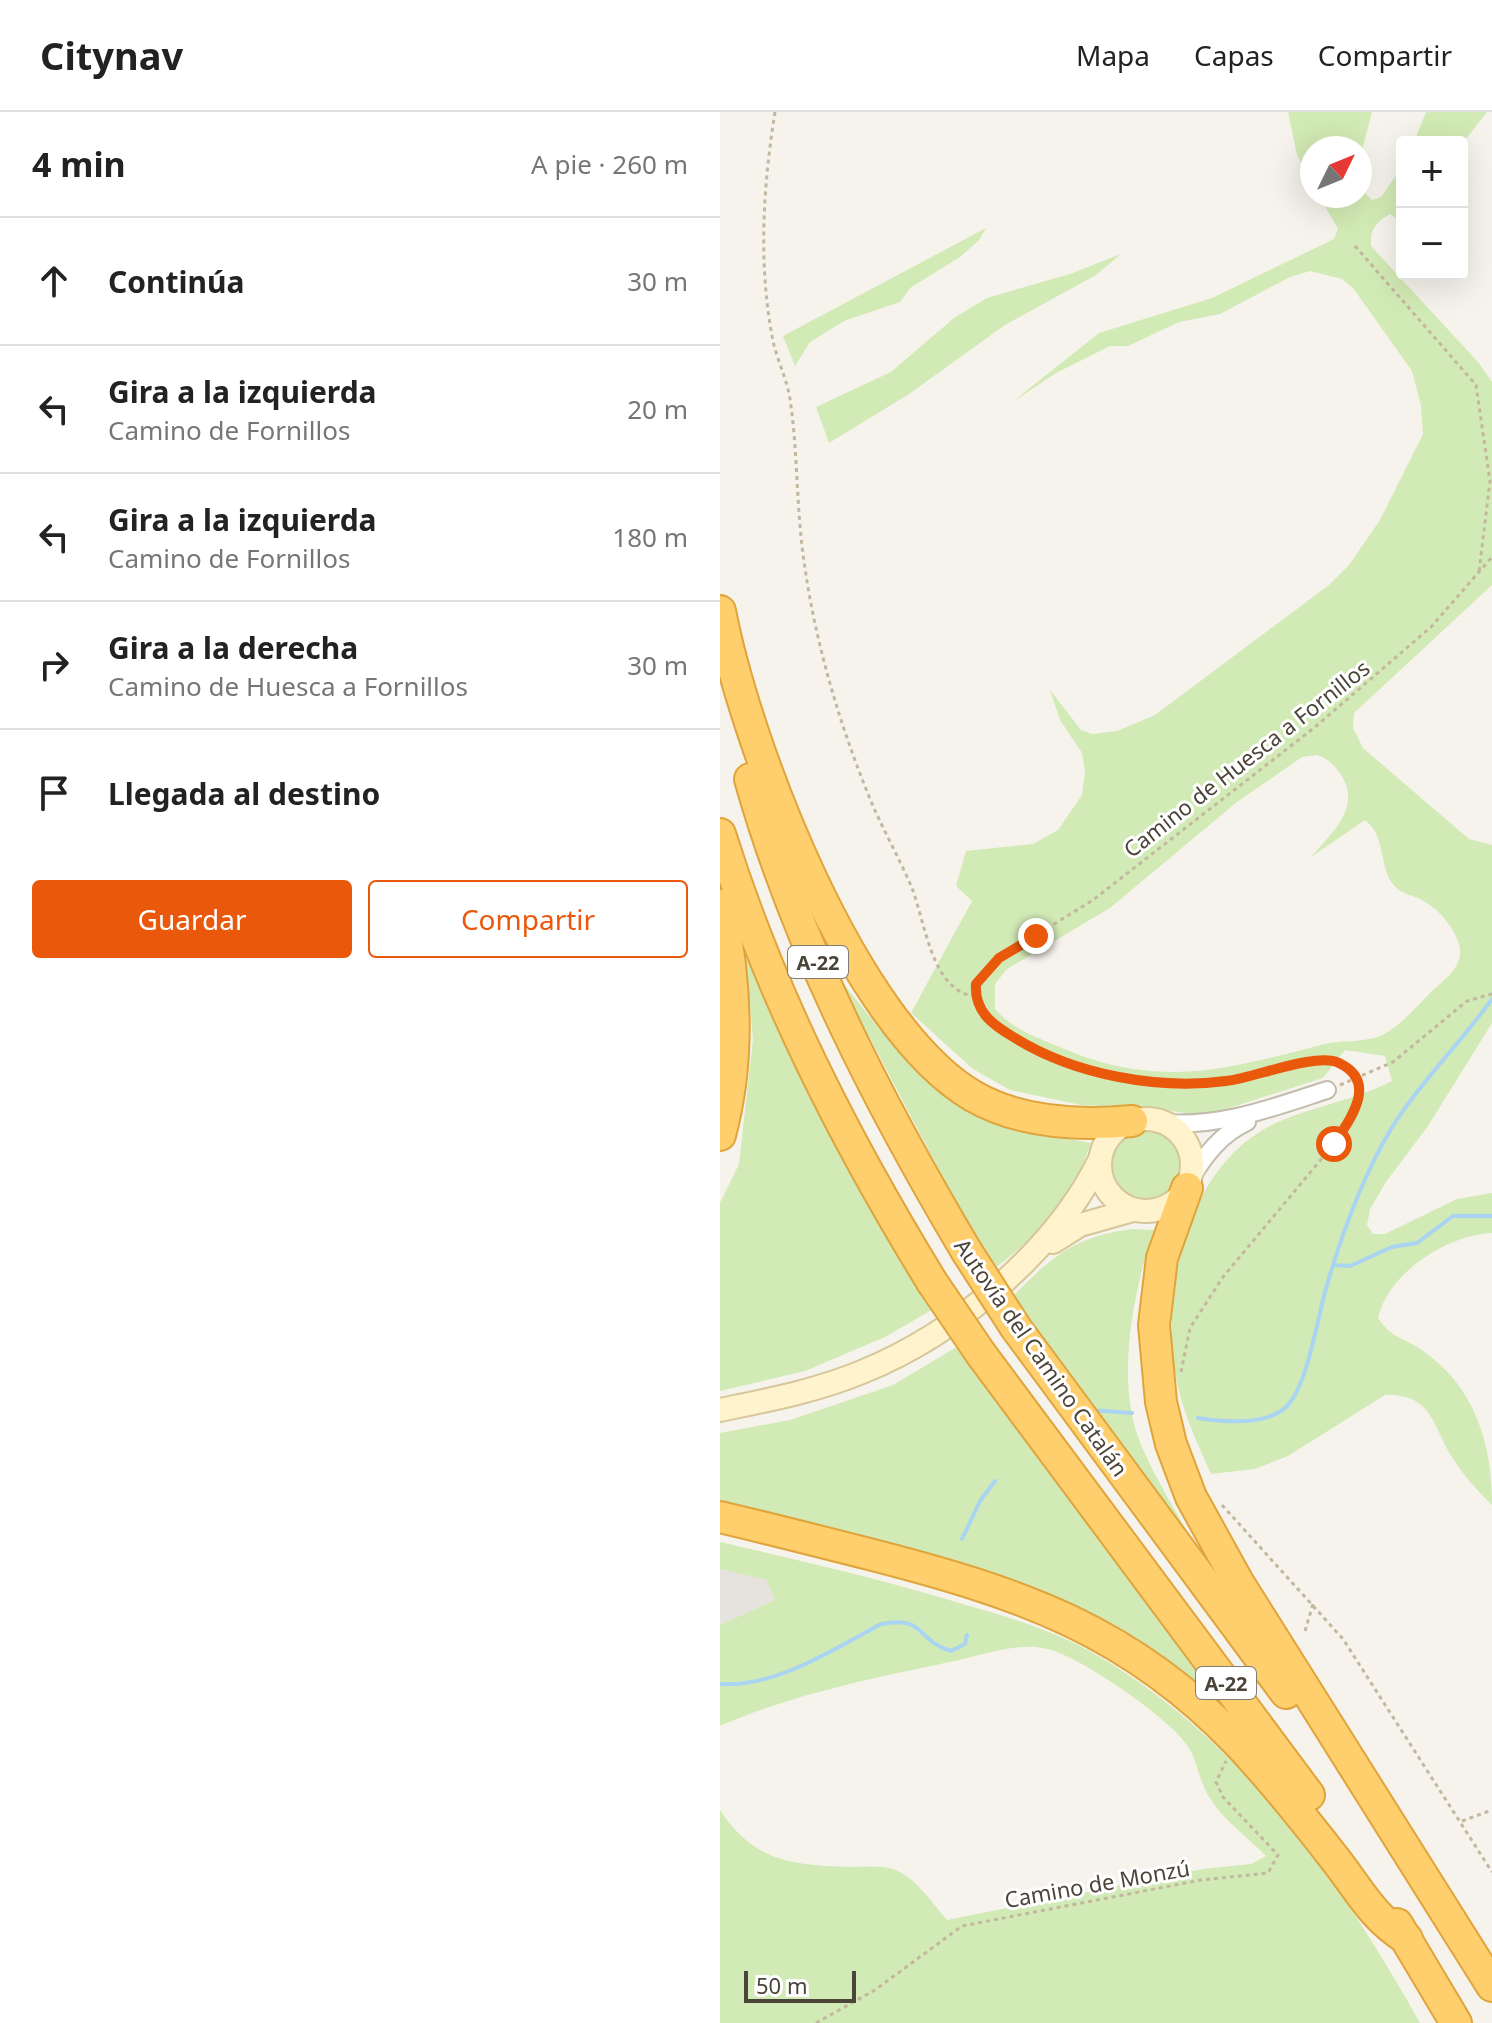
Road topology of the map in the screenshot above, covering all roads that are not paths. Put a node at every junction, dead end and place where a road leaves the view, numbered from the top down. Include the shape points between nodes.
1 (720, 611) edge
2 (720, 652) edge
3 (720, 834) edge
4 (720, 905) edge
5 (1327, 1090) dead end
6 (1288, 1103) junction
7 (1132, 1121) junction
8 (1164, 1123) junction
9 (720, 1135) edge
10 (1100, 1159) junction
11 (1189, 1183) junction
12 (1133, 1210) junction
13 (1029, 1257) junction
14 (720, 1410) edge
15 (720, 1517) edge
16 (1407, 1939) junction
17 (1492, 1986) edge
18 (1492, 1995) edge
19 (1456, 2023) edge

1 - 7 highway via 763,764 796,849 859,965 923,1053 970,1094 994,1107 1063,1122
2 - 18 highway, Autovía del Camino Catalán / A-22, bridge via 761,818 798,918 886,1110 967,1252 1016,1328 1357,1791
3 - 16 highway, Autovía del Camino Catalán / A-22, bridge via 803,1050 932,1282 1062,1468 1279,1754
4 - 9 highway via 733,1003 729,1088
5 - 6 street
6 - 8 street via 1209,1124
6 - 11 street via 1223,1136
7 - 8 main road
7 - 10 main road via 1109,1136
8 - 11 main road via 1188,1145
10 - 12 main road via 1107,1191
10 - 13 main road via 1073,1209
11 - 12 main road via 1160,1210
11 - 17 highway via 1164,1249 1154,1302 1161,1402 1191,1497 1238,1582
12 - 13 main road via 1080,1225
13 - 14 main road via 937,1332 901,1354 826,1385
15 - 16 highway via 985,1586 1050,1610 1137,1656 1229,1733 1299,1813 1382,1924
16 - 19 highway, Autovía del Camino Catalán / A-22

